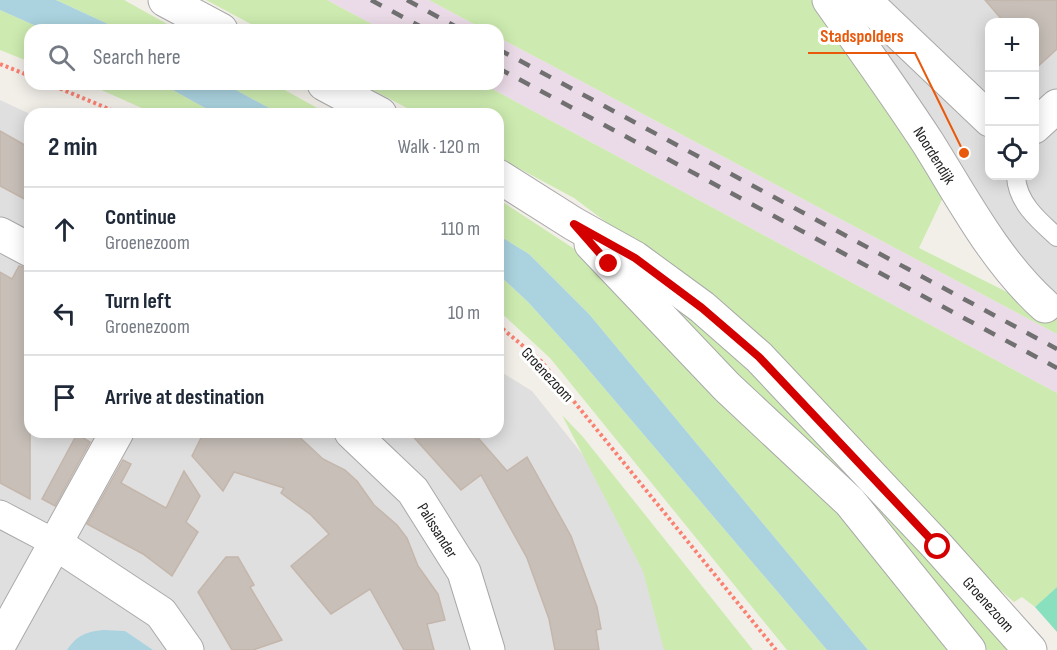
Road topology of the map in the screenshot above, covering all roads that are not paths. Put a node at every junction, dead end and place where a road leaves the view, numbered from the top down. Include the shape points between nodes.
1 (165, 0) edge
2 (828, 0) edge
3 (864, 0) edge
4 (210, 24) edge
5 (335, 90) edge
6 (1057, 106) edge
7 (369, 108) edge
8 (985, 115) edge
9 (1036, 126) edge
10 (504, 180) edge
11 (1016, 180) edge
12 (574, 224) junction
13 (0, 234) edge
14 (1057, 237) edge
15 (24, 247) edge
16 (1045, 306) dead end
17 (114, 438) edge
18 (357, 438) edge
19 (0, 514) edge
20 (55, 543) junction
21 (0, 643) edge
22 (187, 650) edge
23 (488, 650) edge
24 (969, 650) edge
25 (1030, 650) edge

1 - 4 street
2 - 16 street, Noordendijk via 903,104 1022,285
3 - 8 street
5 - 7 street
6 - 9 street
10 - 12 street, Groenezoom
11 - 14 lane via 1017,192 1033,222
12 - 24 street, Groenezoom via 727,387 850,502
12 - 25 street, Groenezoom via 635,258 759,357
13 - 15 street
17 - 20 street
18 - 23 street, Palissander via 414,491 464,572
19 - 20 street
20 - 21 street
20 - 22 street via 161,613

